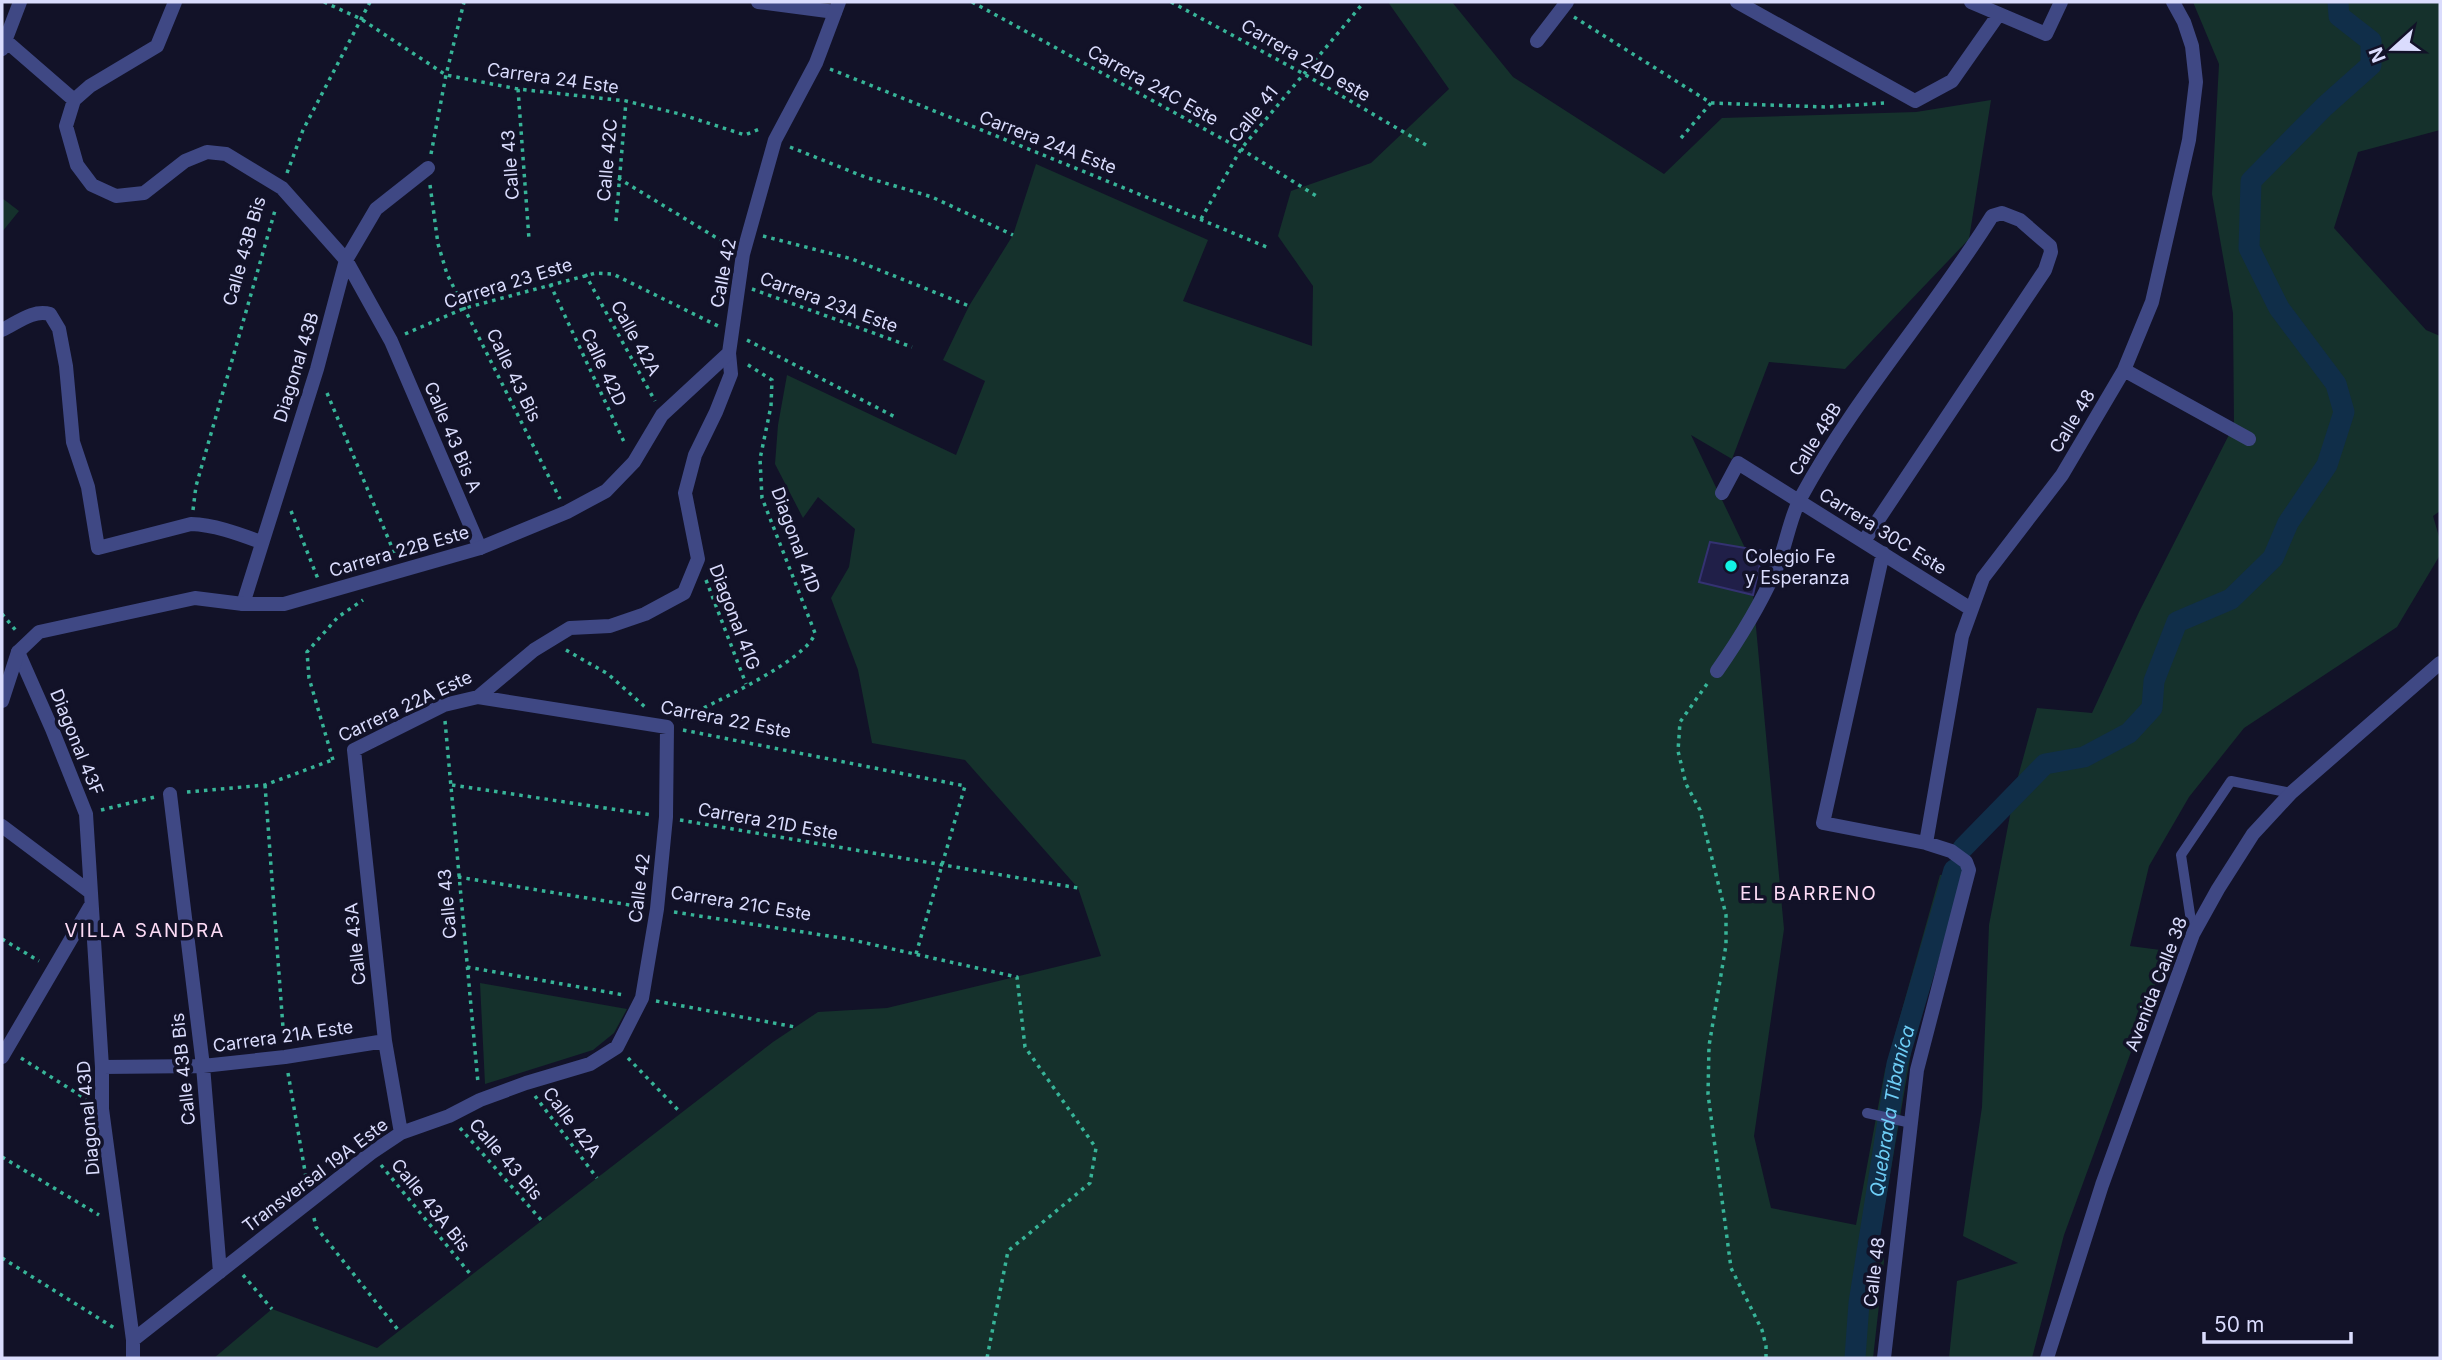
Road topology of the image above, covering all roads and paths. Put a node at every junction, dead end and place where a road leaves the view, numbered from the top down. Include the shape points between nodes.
1 (20, 2) edge
2 (175, 2) edge
3 (324, 2) edge
4 (370, 2) edge
5 (464, 2) edge
6 (758, 2) edge
7 (972, 2) edge
8 (1171, 2) edge
9 (1364, 2) edge
10 (1737, 2) edge
11 (1971, 2) edge
12 (2061, 2) edge
13 (2173, 2) edge
14 (1564, 5) edge
15 (837, 7) edge
16 (1999, 14) junction
17 (361, 19) junction
18 (1537, 41) dead end
19 (4, 45) edge
20 (816, 63) junction
21 (1304, 74) junction
22 (446, 75) junction
23 (518, 89) junction
24 (74, 100) junction
25 (1915, 101) junction
26 (626, 102) junction
27 (1712, 103) junction
28 (764, 127) dead end
29 (1681, 138) dead end
30 (775, 140) junction
31 (1426, 145) dead end
32 (1241, 149) junction
33 (428, 167) junction
34 (618, 178) junction
35 (282, 188) junction
36 (1318, 197) dead end
37 (1201, 219) junction
38 (616, 221) dead end
39 (750, 233) junction
40 (1013, 235) dead end
41 (529, 239) dead end
42 (1269, 248) dead end
43 (743, 254) junction
44 (346, 260) junction
45 (585, 274) junction
46 (550, 284) junction
47 (737, 284) junction
48 (969, 306) dead end
49 (466, 308) junction
50 (2, 330) edge
51 (732, 332) junction
52 (391, 341) junction
53 (912, 348) dead end
54 (729, 353) junction
55 (317, 369) junction
56 (2124, 370) junction
57 (662, 415) junction
58 (897, 418) dead end
59 (2249, 439) dead end
60 (634, 462) junction
61 (280, 483) junction
62 (1721, 493) dead end
63 (1799, 501) junction
64 (567, 512) junction
65 (191, 524) junction
66 (1864, 541) junction
67 (261, 542) junction
68 (480, 548) junction
69 (1883, 553) junction
70 (698, 559) junction
71 (402, 571) junction
72 (324, 593) junction
73 (365, 599) dead end
74 (243, 604) junction
75 (1971, 609) junction
76 (2, 614) edge
77 (549, 640) junction
78 (22, 647) junction
79 (2440, 663) edge
80 (1717, 671) joint
81 (747, 685) junction
82 (478, 697) junction
83 (2, 701) edge
84 (443, 705) junction
85 (667, 727) junction
86 (354, 750) junction
87 (333, 760) junction
88 (452, 785) junction
89 (2291, 793) junction
90 (170, 794) junction
91 (86, 814) junction
92 (666, 817) junction
93 (2, 826) edge
94 (1926, 843) junction
95 (943, 865) junction
96 (458, 877) junction
97 (1078, 888) dead end
98 (91, 899) junction
99 (657, 909) junction
100 (2193, 934) junction
101 (2, 939) edge
102 (916, 954) junction
103 (53, 969) junction
104 (385, 1041) junction
105 (617, 1047) junction
106 (4, 1053) edge
107 (203, 1066) junction
108 (102, 1067) junction
109 (526, 1083) junction
110 (480, 1100) junction
111 (102, 1109) junction
112 (681, 1113) dead end
113 (1867, 1113) dead end
114 (449, 1116) junction
115 (1911, 1123) junction
116 (401, 1133) junction
117 (370, 1153) junction
118 (2, 1157) edge
119 (597, 1178) dead end
120 (541, 1221) dead end
121 (119, 1227) junction
122 (2, 1258) edge
123 (220, 1272) junction
124 (471, 1275) dead end
125 (272, 1309) dead end
126 (133, 1340) junction
127 (133, 1358) edge
128 (987, 1358) edge
129 (1766, 1358) edge
130 (1884, 1358) edge
131 (2047, 1358) edge

1 - 19 street
2 - 24 street via 157,46
3 - 17 path, Carrera 24 Este
4 - 17 path, Calle 43B Bis
5 - 22 path, Calle 43 Bis
6 - 15 street
7 - 32 path, Carrera 24C Este
8 - 21 path, Carrera 24D este
9 - 21 path, Calle 41
10 - 25 street
11 - 16 street
12 - 16 street via 2046,34
13 - 56 street, Calle 48 via 2192,46 2196,82 2189,140 2152,302
14 - 18 street
14 - 27 path
15 - 20 street, Calle 42
16 - 25 street via 1952,81
17 - 22 path, Carrera 24 Este
17 - 35 path, Calle 43B Bis via 303,130
19 - 24 street
20 - 30 street, Calle 42
20 - 37 path, Carrera 24A Este
21 - 31 path, Carrera 24D este
21 - 32 path, Calle 41
22 - 23 path, Carrera 24 Este
22 - 33 path, Calle 43 Bis
23 - 26 path, Carrera 24 Este
23 - 41 path, Calle 43
24 - 35 street, Calle 43 Bis A via 66,126 77,165 92,185 116,196 144,193 185,161 206,152 226,154
25 - 27 path via 1826,107
26 - 28 path, Carrera 24 Este via 745,135
26 - 34 path, Calle 42C
27 - 29 path
30 - 39 street, Calle 42
30 - 40 path via 865,177 932,197
32 - 36 path, Carrera 24C Este
32 - 37 path, Calle 41
33 - 44 street, Diagonal 43B via 376,209
33 - 49 path, Calle 43 Bis via 438,244 447,274
34 - 38 path, Calle 42C
34 - 43 path
35 - 44 street, Calle 43 Bis A
35 - 65 path, Calle 43B Bis via 196,486
37 - 42 path, Carrera 24A Este
39 - 43 street, Calle 42
39 - 48 path via 852,259
43 - 47 street, Calle 42
44 - 52 street, Calle 43 Bis A
44 - 55 street, Diagonal 43B
45 - 46 path, Carrera 23 Este
45 - 51 path, Carrera 23 Este via 613,274
45 - 57 path, Calle 42A
46 - 49 path, Carrera 23 Este
46 - 60 path, Calle 42D
47 - 51 street, Calle 42
47 - 53 path, Carrera 23A Este
49 - 52 path, Carrera 23 Este
49 - 64 path, Calle 43 Bis
50 - 65 street via 42,312 50,314 59,330 73,442 88,487 98,548
51 - 54 street, Calle 42
51 - 58 path, Carrera 23 Este
52 - 68 street, Calle 43 Bis A
54 - 57 street, Carrera 22B Este
54 - 70 street, Calle 42 via 731,374 695,456 685,493
54 - 81 path, Diagonal 41D via 772,380 772,406 760,458 762,498 815,633 793,659
55 - 61 street, Diagonal 43B
55 - 71 path
56 - 59 street
56 - 75 street, Calle 48 via 2062,475 1983,578
57 - 60 street, Carrera 22B Este
60 - 64 street, Carrera 22B Este via 606,491
61 - 67 street, Diagonal 43B
61 - 72 path
62 - 63 street, Carrera 30C Este via 1738,463
63 - 66 street, Carrera 30C Este
63 - 66 street, Calle 48B via 1870,385 1992,216 2002,213 2020,220 2050,246 2045,270
63 - 80 street, Calle 48B via 1772,578 1751,621
64 - 68 street, Carrera 22B Este
65 - 67 street
66 - 69 street, Carrera 30C Este
67 - 74 street, Diagonal 43B
68 - 71 street, Carrera 22B Este
69 - 75 street, Carrera 30C Este
69 - 94 street via 1823,823
70 - 77 street, Carrera 22A Este via 684,593 645,614 610,626 570,628
70 - 81 path, Diagonal 41G
71 - 72 street, Carrera 22B Este
72 - 74 street, Carrera 22B Este via 284,604
73 - 87 path via 338,617 307,652 309,678
74 - 78 street, Carrera 22B Este via 195,598 39,632
75 - 94 street, Calle 48 via 1962,636
76 - 78 path
77 - 82 street, Carrera 22A Este
77 - 85 path via 608,674
78 - 83 street
78 - 91 street, Diagonal 43F
79 - 89 street, Avenida Calle 38
80 - 129 path via 1680,722 1678,751 1686,784 1700,810 1726,915 1726,946 1709,1046 1708,1094 1731,1268 1762,1330
81 - 85 path
82 - 84 street, Carrera 22A Este
82 - 85 street, Carrera 22 Este
84 - 86 street, Carrera 22A Este
84 - 88 path, Calle 43
85 - 92 street, Calle 42
85 - 95 path, Carrera 22 Este via 965,786
86 - 87 path, Carrera 22A Este
86 - 104 street, Calle 43A
87 - 90 path, Carrera 22A Este via 265,785
88 - 92 path, Carrera 21D Este
88 - 96 path, Calle 43
89 - 100 street, Avenida Calle 38 via 2252,834
89 - 100 lane via 2231,781 2181,855
90 - 91 path, Carrera 22A Este
90 - 107 street, Calle 43B Bis
91 - 98 street, Diagonal 43F
92 - 95 path, Carrera 21D Este
92 - 99 street, Calle 42
93 - 98 street
94 - 115 street, Calle 48 via 1951,851 1966,862 1969,877 1917,1070
95 - 97 path, Carrera 21D Este
95 - 102 path
96 - 99 path, Carrera 21C Este
96 - 110 path, Calle 43
98 - 103 street
98 - 108 street, Diagonal 43D
99 - 102 path, Carrera 21C Este
99 - 105 street, Calle 42 via 642,998
100 - 131 street, Avenida Calle 38 via 2102,1185
101 - 103 path
102 - 128 path, Carrera 21C Este via 1017,977 1026,1047 1096,1149 1090,1183 1008,1251
103 - 106 street
104 - 107 street, Carrera 21A Este
104 - 116 street, Calle 43A
105 - 109 street, Transversal 19A Este via 590,1064
105 - 112 path
106 - 111 path
107 - 108 street, Carrera 21A Este
107 - 123 street, Calle 43B Bis
108 - 111 street, Diagonal 43D
109 - 110 street, Transversal 19A Este
109 - 119 path, Calle 42A
110 - 114 street, Transversal 19A Este
111 - 121 street, Diagonal 43D
113 - 115 lane
114 - 116 street, Transversal 19A Este
114 - 120 path, Calle 43 Bis
115 - 130 street, Calle 48
116 - 117 street, Transversal 19A Este
117 - 123 street, Transversal 19A Este
117 - 124 path, Calle 43A Bis
118 - 121 path
121 - 126 street, Diagonal 43D
122 - 126 path
123 - 125 path via 244,1275
123 - 126 street, Transversal 19A Este
126 - 127 street, Diagonal 43D

